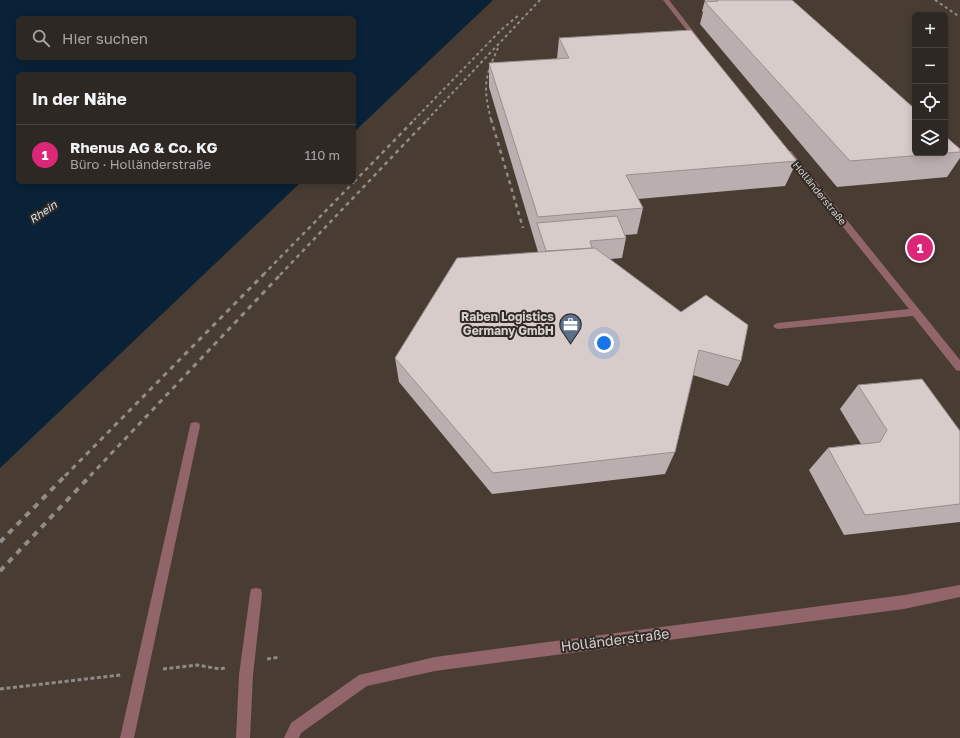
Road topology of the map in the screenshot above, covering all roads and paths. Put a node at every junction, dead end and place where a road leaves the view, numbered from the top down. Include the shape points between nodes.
1 (666, 0) edge
2 (706, 50) edge
3 (781, 143) edge
4 (916, 312) junction
5 (778, 326) dead end
6 (960, 367) edge
7 (195, 426) dead end
8 (960, 591) edge
9 (256, 594) dead end
10 (197, 665) dead end
11 (141, 672) junction
12 (0, 689) edge
13 (127, 738) edge
14 (242, 738) edge
15 (291, 738) edge

1 - 2 street
3 - 4 street, Holländerstraße
4 - 5 street
4 - 6 street, Holländerstraße
7 - 11 street
8 - 15 street, Holländerstraße via 904,602 435,664 364,680 296,728
9 - 14 street via 246,675
10 - 11 path
11 - 12 path
11 - 13 street

